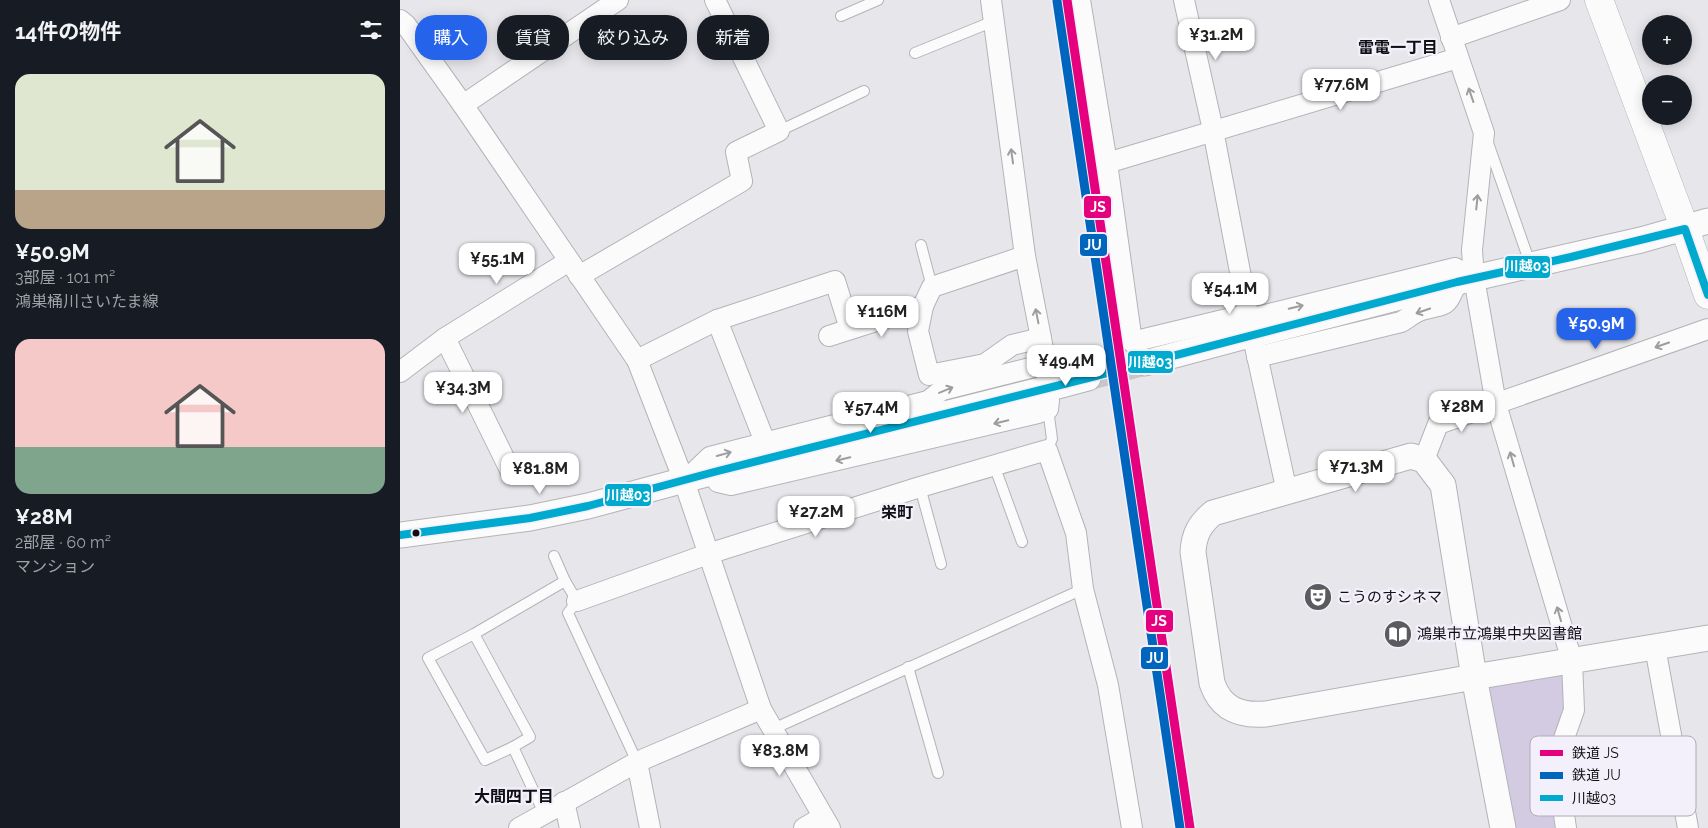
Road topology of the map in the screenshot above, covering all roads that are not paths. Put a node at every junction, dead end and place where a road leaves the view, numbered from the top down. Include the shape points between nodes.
1 (618, 0) edge
2 (715, 0) edge
3 (878, 0) edge
4 (991, 0) edge
5 (1080, 0) edge
6 (1184, 0) edge
7 (1439, 0) edge
8 (1560, 0) edge
9 (1599, 0) edge
10 (841, 16) dead end
11 (400, 20) edge
12 (994, 21) junction
13 (1451, 38) junction
14 (915, 53) dead end
15 (1458, 58) junction
16 (864, 91) dead end
17 (463, 105) junction
18 (1213, 130) junction
19 (779, 131) junction
20 (1484, 133) junction
21 (1107, 163) junction
22 (1696, 225) edge
23 (921, 245) dead end
24 (1025, 256) junction
25 (1532, 266) junction
26 (574, 269) junction
27 (1465, 280) junction
28 (932, 287) junction
29 (1708, 295) edge
30 (923, 306) junction
31 (717, 320) junction
32 (850, 329) junction
33 (1708, 329) edge
34 (1252, 332) junction
35 (829, 336) dead end
36 (445, 338) junction
37 (1042, 338) junction
38 (637, 360) junction
39 (1145, 363) tunnel mouth
40 (1046, 364) junction
41 (400, 372) edge
42 (1088, 378) tunnel mouth
43 (1048, 395) junction
44 (1496, 404) junction
45 (765, 442) junction
46 (1047, 450) junction
47 (1424, 460) junction
48 (994, 465) junction
49 (512, 474) dead end
50 (684, 481) junction
51 (920, 487) junction
52 (1287, 492) junction
53 (400, 536) edge
54 (1022, 542) dead end
55 (708, 554) junction
56 (554, 556) dead end
57 (941, 564) dead end
58 (565, 581) junction
59 (1083, 589) junction
60 (576, 602) junction
61 (474, 634) junction
62 (1708, 638) edge
63 (1655, 647) junction
64 (1572, 662) junction
65 (908, 667) junction
66 (1474, 677) junction
67 (761, 709) junction
68 (772, 729) junction
69 (1565, 736) edge
70 (1671, 736) edge
71 (513, 747) junction
72 (637, 762) junction
73 (938, 773) dead end
74 (564, 802) junction
75 (544, 812) junction
76 (827, 822) edge
77 (519, 828) edge
78 (570, 828) edge
79 (650, 828) edge
80 (804, 828) edge
81 (1132, 828) edge
82 (1503, 828) edge

1 - 17 street
2 - 19 street
3 - 10 lane
4 - 12 street
5 - 21 street
6 - 18 street
7 - 13 street
8 - 13 street
9 - 22 main road
11 - 17 street
12 - 14 lane
24 -> 12 street
13 - 15 street
15 - 18 street
20 -> 15 street
16 - 19 lane
17 - 26 street
18 - 21 street
18 - 34 street
19 - 26 street via 736,152 742,181
20 - 25 lane
27 -> 20 street via 1472,250
21 - 34 street via 1132,342
22 - 25 street
22 - 29 main road
23 - 28 lane
24 - 28 street
37 -> 24 street
25 - 27 street
26 - 36 street
26 - 38 street
27 - 34 street
27 - 44 street
28 - 30 street
30 - 32 street
30 - 37 street via 918,331 929,375 985,364 1012,345
31 - 32 street via 834,281
31 - 38 street
31 - 45 street
32 - 35 street
33 -> 44 street
34 - 39 street
34 - 52 street
36 - 41 street
36 - 49 street
37 - 40 street
38 - 50 street
40 - 43 street via 1049,401
45 -> 40 street via 928,401 942,390
42 - 43 street
43 - 46 lane via 1052,439
43 - 50 street
44 - 47 street via 1438,424
64 -> 44 street
50 -> 45 street via 710,457
46 - 48 street
46 - 59 street via 1076,533
47 - 52 street via 1411,456
47 - 66 street via 1443,485
48 - 51 street
48 - 54 lane
50 - 53 street via 530,518
50 - 55 street
51 - 55 street
51 - 57 lane
52 - 66 street via 1213,513 1198,528 1194,540 1212,683 1222,701 1238,712 1266,714
55 - 60 street
55 - 67 street
56 - 58 lane
58 - 60 lane
58 - 61 lane
59 - 65 lane
59 - 81 street via 1108,685
60 - 72 lane via 568,613
61 - 71 lane via 530,737
61 - 71 lane via 428,658 485,760
62 - 63 street
63 - 64 street
63 - 70 street
64 - 66 street
64 - 69 street via 1574,710
65 - 68 lane
65 - 73 lane
66 - 82 street
67 - 68 street
67 - 72 street
68 - 76 street
71 - 75 lane
72 - 74 street
72 - 79 street
74 - 75 street
74 - 78 street
75 - 77 street
76 - 80 street

